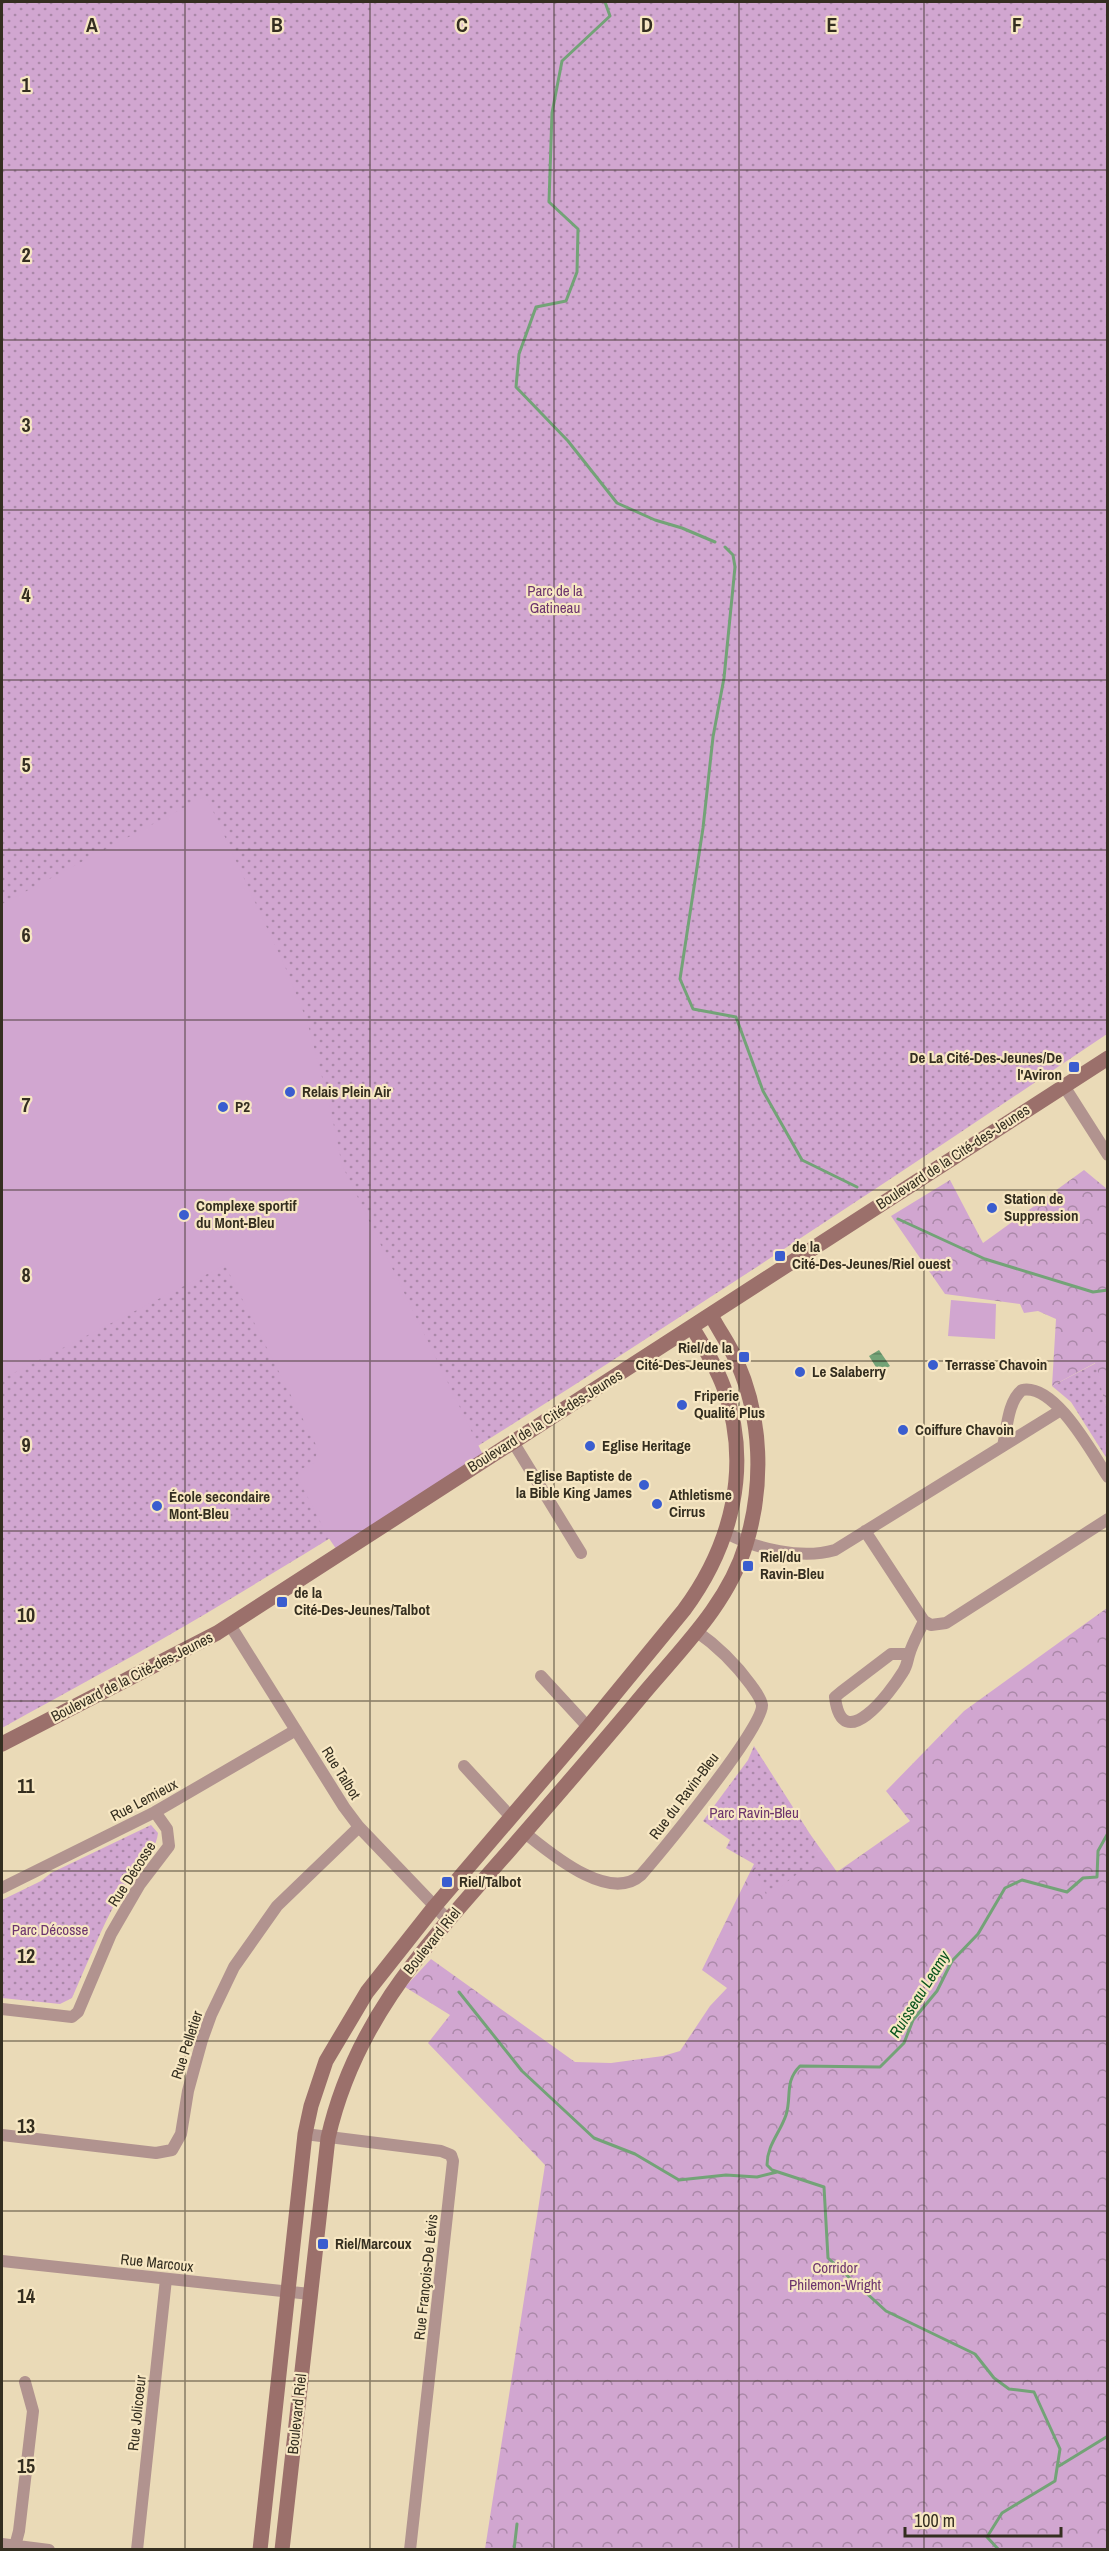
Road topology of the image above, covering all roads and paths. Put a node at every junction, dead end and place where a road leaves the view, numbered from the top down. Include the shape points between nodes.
1 (1107, 1058) edge
2 (1064, 1086) junction
3 (1107, 1155) edge
4 (711, 1315) junction
5 (692, 1327) junction
6 (1061, 1410) junction
7 (513, 1442) junction
8 (1003, 1446) junction
9 (1107, 1477) edge
10 (1107, 1519) edge
11 (865, 1531) junction
12 (726, 1533) junction
13 (746, 1544) junction
14 (581, 1553) dead end
15 (924, 1621) junction
16 (230, 1625) junction
17 (696, 1631) junction
18 (909, 1654) junction
19 (540, 1676) dead end
20 (588, 1727) junction
21 (296, 1730) junction
22 (2, 1744) edge
23 (464, 1766) dead end
24 (155, 1812) junction
25 (511, 1817) junction
26 (359, 1827) junction
27 (525, 1833) junction
28 (2, 1888) edge
29 (435, 1906) junction
30 (448, 1920) junction
31 (2, 2009) edge
32 (305, 2134) junction
33 (2, 2135) edge
34 (328, 2138) junction
35 (2, 2261) edge
36 (166, 2279) junction
37 (287, 2293) junction
38 (310, 2294) junction
39 (25, 2382) dead end
40 (2, 2544) edge
41 (14, 2548) edge
42 (49, 2550) edge
43 (137, 2550) edge
44 (260, 2550) edge
45 (282, 2550) edge
46 (410, 2550) edge

1 - 2 street, Boulevard de la Cité-des-Jeunes
2 - 3 street
2 - 4 street, Boulevard de la Cité-des-Jeunes
4 - 5 street, Boulevard de la Cité-des-Jeunes
4 - 13 street, Boulevard Riel via 737,1361 755,1425 758,1476
5 - 7 street, Boulevard de la Cité-des-Jeunes
5 - 12 street, Boulevard Riel via 718,1372 734,1423 736,1476
6 - 8 street
6 - 8 street via 1036,1390 1022,1389 1013,1402
6 - 9 street
7 - 14 street
7 - 16 street, Boulevard de la Cité-des-Jeunes
8 - 11 street
10 - 15 street via 946,1623 931,1625
11 - 13 street via 823,1553
11 - 15 street
12 - 13 street
12 - 20 street, Boulevard Riel via 693,1598
13 - 17 street, Boulevard Riel via 726,1589
15 - 18 street
16 - 21 street, Rue Talbot
16 - 22 street, Boulevard de la Cité-des-Jeunes
17 - 27 street, Boulevard Riel
17 - 27 street, Rue du Ravin-Bleu via 737,1665 760,1698 762,1711 699,1804 641,1875 616,1883 578,1872
18 - 18 street via 903,1673 867,1716 860,1722 848,1722 840,1716 836,1697 841,1692 891,1654
19 - 20 street
20 - 25 street, Boulevard Riel
21 - 24 street, Rue Lemieux
21 - 26 street, Rue Talbot
23 - 25 street
24 - 28 street, Rue Lemieux
24 - 31 street, Rue Décosse via 167,1829 169,1846 140,1884 111,1935 78,2012 72,2016
25 - 29 street, Boulevard Riel
26 - 29 street, Rue Talbot
26 - 33 street, Rue Pelletier via 277,1906 234,1967 201,2040 181,2134 172,2150 156,2152
27 - 30 street, Boulevard Riel
29 - 30 street, Rue Talbot
29 - 32 street, Boulevard Riel via 367,1992 339,2037 317,2085
30 - 34 street, Boulevard Riel via 394,1989 362,2042 342,2085
32 - 34 street, Rue François-De Lévis
32 - 37 street, Boulevard Riel
34 - 38 street, Boulevard Riel
34 - 46 street, Rue François-De Lévis via 441,2151 453,2161
35 - 36 street, Rue Marcoux
36 - 37 street, Rue Marcoux
36 - 43 street, Rue Jolicoeur
37 - 38 street, Rue Marcoux
37 - 44 street, Boulevard Riel
38 - 45 street, Boulevard Riel
39 - 41 street via 33,2411
40 - 41 street
41 - 42 street

